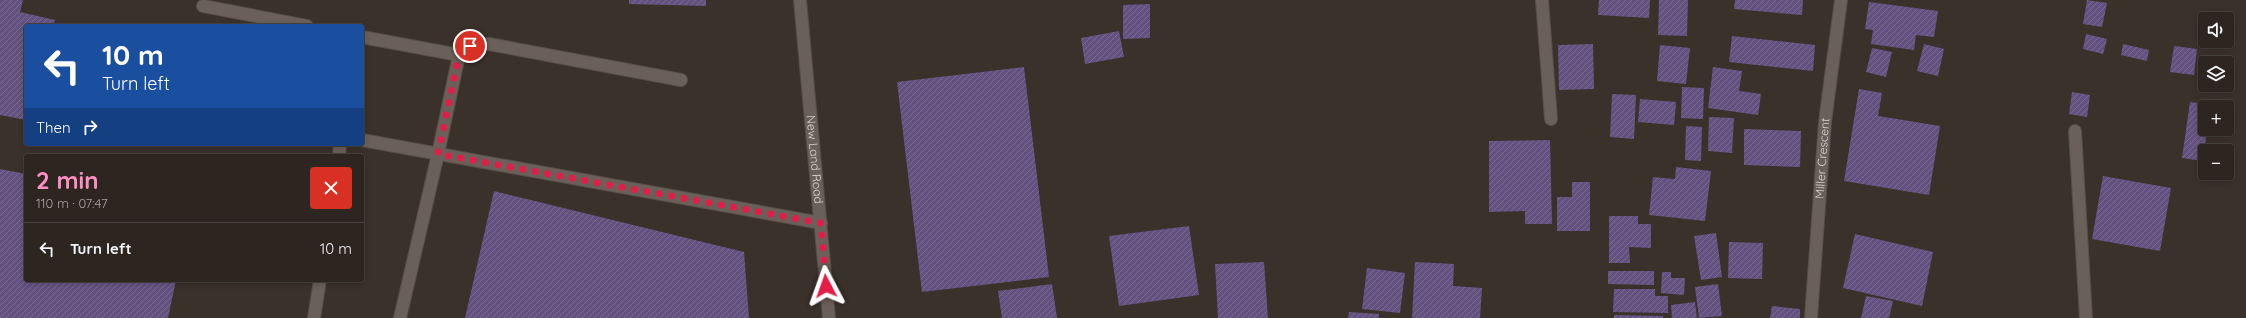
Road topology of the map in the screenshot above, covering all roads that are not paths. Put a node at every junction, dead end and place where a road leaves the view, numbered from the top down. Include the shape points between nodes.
1 (800, 0) edge
2 (1542, 0) edge
3 (1841, 0) edge
4 (203, 6) dead end
5 (270, 22) edge
6 (288, 24) edge
7 (364, 37) edge
8 (459, 55) junction
9 (681, 80) dead end
10 (1551, 119) dead end
11 (2075, 132) dead end
12 (364, 140) edge
13 (438, 154) junction
14 (821, 223) junction
15 (320, 282) edge
16 (314, 318) edge
17 (400, 318) edge
18 (828, 318) edge
19 (1811, 318) edge
20 (2086, 318) edge

1 - 14 street, New Land Road
2 - 10 street
3 - 19 street, Miller Crescent via 1825,122
4 - 5 street
5 - 6 street
7 - 8 street
8 - 9 street via 470,46 489,44
8 - 13 street
11 - 20 street
12 - 13 street
13 - 14 street
13 - 17 street
14 - 18 street, New Land Road
15 - 16 street

